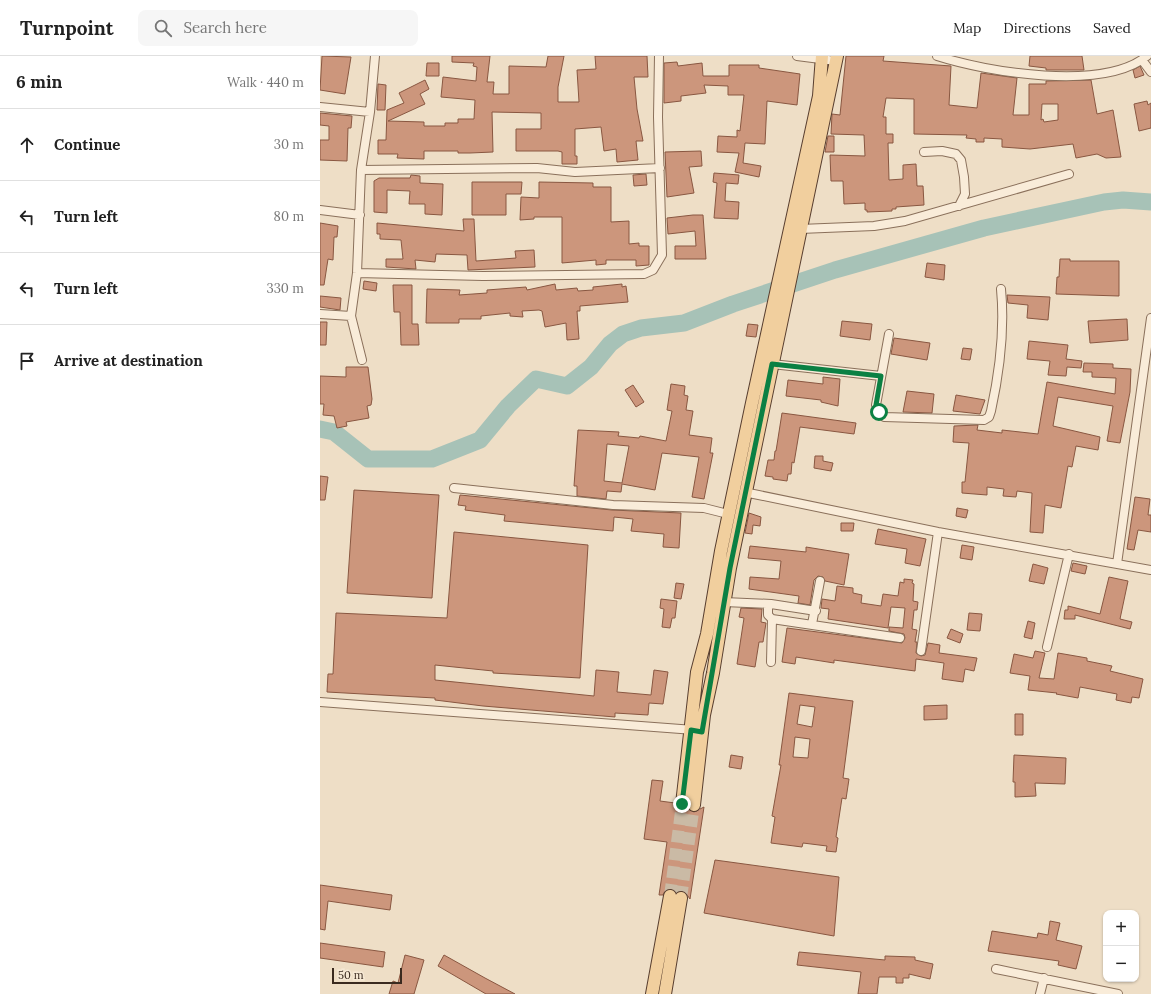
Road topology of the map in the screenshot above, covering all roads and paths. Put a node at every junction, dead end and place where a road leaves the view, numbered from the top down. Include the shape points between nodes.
1 (375, 56) edge
2 (659, 56) edge
3 (797, 56) edge
4 (937, 56) edge
5 (821, 58) edge
6 (837, 58) edge
7 (1144, 58) edge
8 (1151, 72) edge
9 (320, 107) edge
10 (370, 112) junction
11 (924, 152) dead end
12 (660, 168) junction
13 (361, 170) junction
14 (1069, 174) dead end
15 (959, 206) junction
16 (320, 210) edge
17 (360, 215) junction
18 (800, 229) junction
19 (357, 273) junction
20 (784, 281) junction
21 (1001, 289) dead end
22 (781, 298) junction
23 (320, 314) edge
24 (350, 316) junction
25 (1151, 318) edge
26 (889, 334) dead end
27 (362, 360) dead end
28 (772, 364) junction
29 (881, 376) junction
30 (454, 488) dead end
31 (744, 492) junction
32 (728, 514) junction
33 (938, 532) junction
34 (1069, 554) junction
35 (1117, 564) junction
36 (1151, 570) edge
37 (820, 581) dead end
38 (724, 602) junction
39 (768, 604) junction
40 (816, 611) junction
41 (772, 619) junction
42 (812, 624) junction
43 (900, 638) dead end
44 (1048, 647) dead end
45 (921, 651) dead end
46 (771, 662) dead end
47 (320, 702) edge
48 (697, 731) junction
49 (688, 804) tunnel mouth
50 (996, 969) dead end
51 (1044, 978) junction
52 (652, 994) edge
53 (665, 994) edge
54 (1040, 994) edge
55 (1118, 994) edge

1 - 10 street
2 - 12 street
3 - 5 street
4 - 7 street via 984,68 1071,77 1124,68
5 - 6 street
5 - 20 main road via 819,96
6 - 18 main road
7 - 8 street
9 - 10 street
10 - 13 street
11 - 15 street via 942,151 956,154 961,160 965,194
12 - 13 street via 575,172 537,168
12 - 19 street via 662,255 653,270 644,274 484,276
13 - 17 street
14 - 15 street
15 - 18 street via 904,221 874,226
16 - 17 street
17 - 19 street
18 - 20 main road
19 - 24 street
20 - 22 main road
21 - 29 street via 1004,330 997,383 989,417 984,420 884,417 876,405
22 - 28 main road
22 - 32 main road
23 - 24 street
24 - 27 street
25 - 35 street
26 - 29 street
28 - 29 street
28 - 31 main road
30 - 32 street via 613,505 704,508
31 - 33 street
31 - 38 main road
32 - 48 main road via 707,634 697,672
33 - 34 street
33 - 45 street
34 - 35 street
34 - 44 street
35 - 36 street
37 - 40 street
38 - 39 street
38 - 48 main road
39 - 40 street
39 - 41 street via 768,615
40 - 42 street
41 - 42 street via 787,623
41 - 46 street
42 - 43 street
47 - 48 street
48 - 49 main road
50 - 51 street
51 - 54 street
51 - 55 street
52 - 53 main road via 675,897

